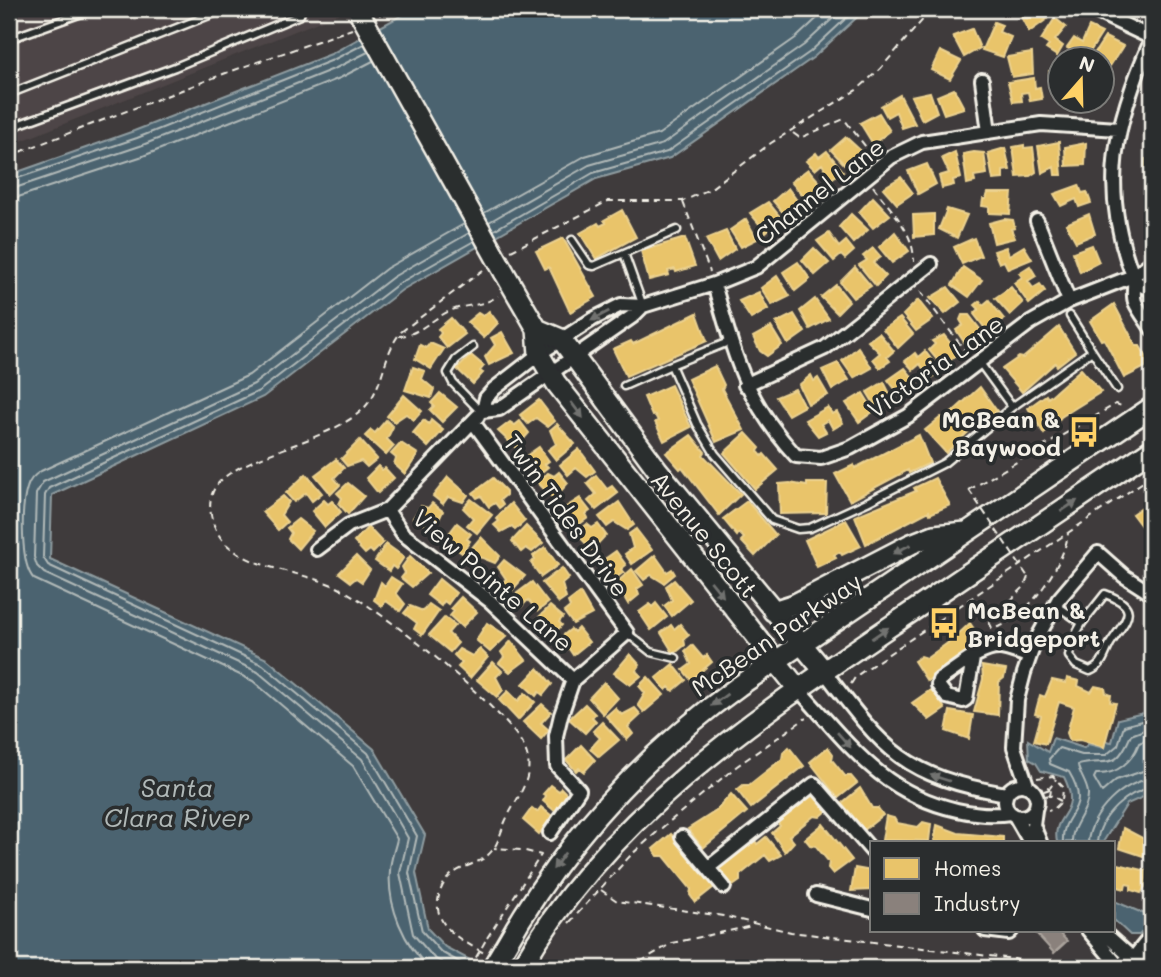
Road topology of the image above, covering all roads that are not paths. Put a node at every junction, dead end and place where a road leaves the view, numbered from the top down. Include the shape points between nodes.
1 (93, 9) edge
2 (225, 9) edge
3 (302, 9) edge
4 (1091, 9) edge
5 (357, 16) edge
6 (9, 39) edge
7 (1152, 39) edge
8 (982, 80) dead end
9 (9, 94) edge
10 (9, 128) edge
11 (1118, 129) junction
12 (989, 132) junction
13 (1037, 220) dead end
14 (677, 230) dead end
15 (572, 240) dead end
16 (624, 253) junction
17 (1152, 262) edge
18 (931, 264) dead end
19 (1134, 279) junction
20 (714, 284) junction
21 (1152, 290) edge
22 (1069, 301) junction
23 (643, 306) junction
24 (1070, 316) dead end
25 (537, 329) junction
26 (1152, 329) edge
27 (561, 339) junction
28 (731, 341) junction
29 (473, 347) dead end
30 (1092, 351) junction
31 (539, 354) junction
32 (573, 356) junction
33 (980, 363) junction
34 (671, 365) junction
35 (550, 372) junction
36 (745, 385) junction
37 (624, 386) dead end
38 (1116, 389) dead end
39 (1012, 407) junction
40 (1152, 407) edge
41 (479, 415) junction
42 (1152, 449) edge
43 (387, 510) junction
44 (967, 532) junction
45 (317, 549) dead end
46 (1152, 594) edge
47 (1056, 605) junction
48 (774, 611) junction
49 (1082, 623) junction
50 (627, 633) junction
51 (801, 645) junction
52 (1029, 656) junction
53 (676, 658) dead end
54 (973, 658) dead end
55 (776, 663) junction
56 (824, 671) junction
57 (573, 680) junction
58 (798, 689) junction
59 (1015, 758) junction
60 (1032, 782) junction
61 (1009, 791) junction
62 (1039, 810) junction
63 (1013, 814) junction
64 (550, 833) dead end
65 (682, 836) dead end
66 (1029, 841) edge
67 (1040, 841) edge
68 (870, 848) edge
69 (709, 867) junction
70 (724, 887) dead end
71 (816, 895) dead end
72 (870, 908) edge
73 (1090, 932) edge
74 (1103, 932) edge
75 (1151, 937) edge
76 (492, 952) edge
77 (1133, 957) junction
78 (524, 964) edge
79 (1120, 968) edge
80 (1152, 968) edge

1 - 6 lane
2 - 9 lane
3 - 10 lane via 300,15 175,67
4 - 7 street
5 - 25 main road, Avenue Scott, bridge
7 - 11 street
8 - 12 street
11 - 12 street, Channel Lane via 1041,124
11 - 19 street via 1114,196 1118,234
12 - 20 street, Channel Lane via 922,142 891,157 756,267
13 - 22 street
14 - 16 lane
15 - 16 lane via 589,265
16 - 23 lane
17 - 19 street, Victoria Lane
18 - 36 street via 825,348
19 - 21 street
19 - 22 street, Victoria Lane
19 - 26 street via 1135,301
20 - 23 street, Channel Lane
20 - 28 street, Victoria Lane
22 - 33 street, Victoria Lane via 1030,323
23 -> 27 street via 621,305
23 - 32 street
24 - 30 lane
25 - 27 main road
25 - 31 main road, Avenue Scott
27 - 31 street
27 - 32 main road, Avenue Scott
28 - 34 lane
28 - 36 street, Victoria Lane
29 - 41 lane via 448,373
30 - 38 lane
30 - 39 lane
31 - 35 main road, Avenue Scott
31 - 41 street via 488,395
32 - 35 street
32 - 48 main road, Avenue Scott via 657,469
33 - 36 street, Victoria Lane via 908,416 850,448 821,458 796,456 769,427
33 - 39 lane
34 - 37 lane
34 - 39 lane via 715,454 772,520 798,529 810,528 944,463
35 - 41 street via 499,408
35 -> 55 main road, Avenue Scott
40 - 44 main road, McBean Parkway
41 - 43 street
41 - 50 street, Twin Tides Drive
56 -> 42 main road
43 - 45 street via 349,525
43 - 57 street, View Pointe Lane via 402,534 490,601
44 -> 48 main road via 934,535 911,544
44 - 51 main road, McBean Parkway
46 - 47 street via 1098,553
47 - 49 lane
47 - 52 street
48 - 51 main road, Avenue Scott
49 - 49 lane via 1069,656 1090,671 1099,667 1124,627 1128,610 1105,593
50 - 53 lane via 651,652
50 - 57 street
51 - 55 main road, McBean Parkway
51 - 56 main road, Avenue Scott
52 - 54 street via 999,648
52 - 59 street via 1017,700
55 - 58 main road, Avenue Scott
55 -> 76 main road, McBean Parkway via 681,730 609,800
56 - 58 main road
61 -> 56 street, Avenue Scott via 950,782 903,761
57 - 64 street via 555,752 557,766 579,790
58 -> 63 street, Avenue Scott via 858,756 900,789 965,811
58 - 78 main road via 720,745 658,801 584,879
59 - 60 street
59 - 61 street
60 - 61 street
60 - 62 street
61 - 63 street via 1005,804
62 - 63 street via 1026,816
62 - 67 street via 1033,825
63 - 66 street
65 - 69 street
68 - 69 street via 814,784
69 - 70 street
71 - 72 street
73 - 79 street
74 - 77 street
75 - 77 street
77 - 79 street
77 - 80 street via 1144,958

